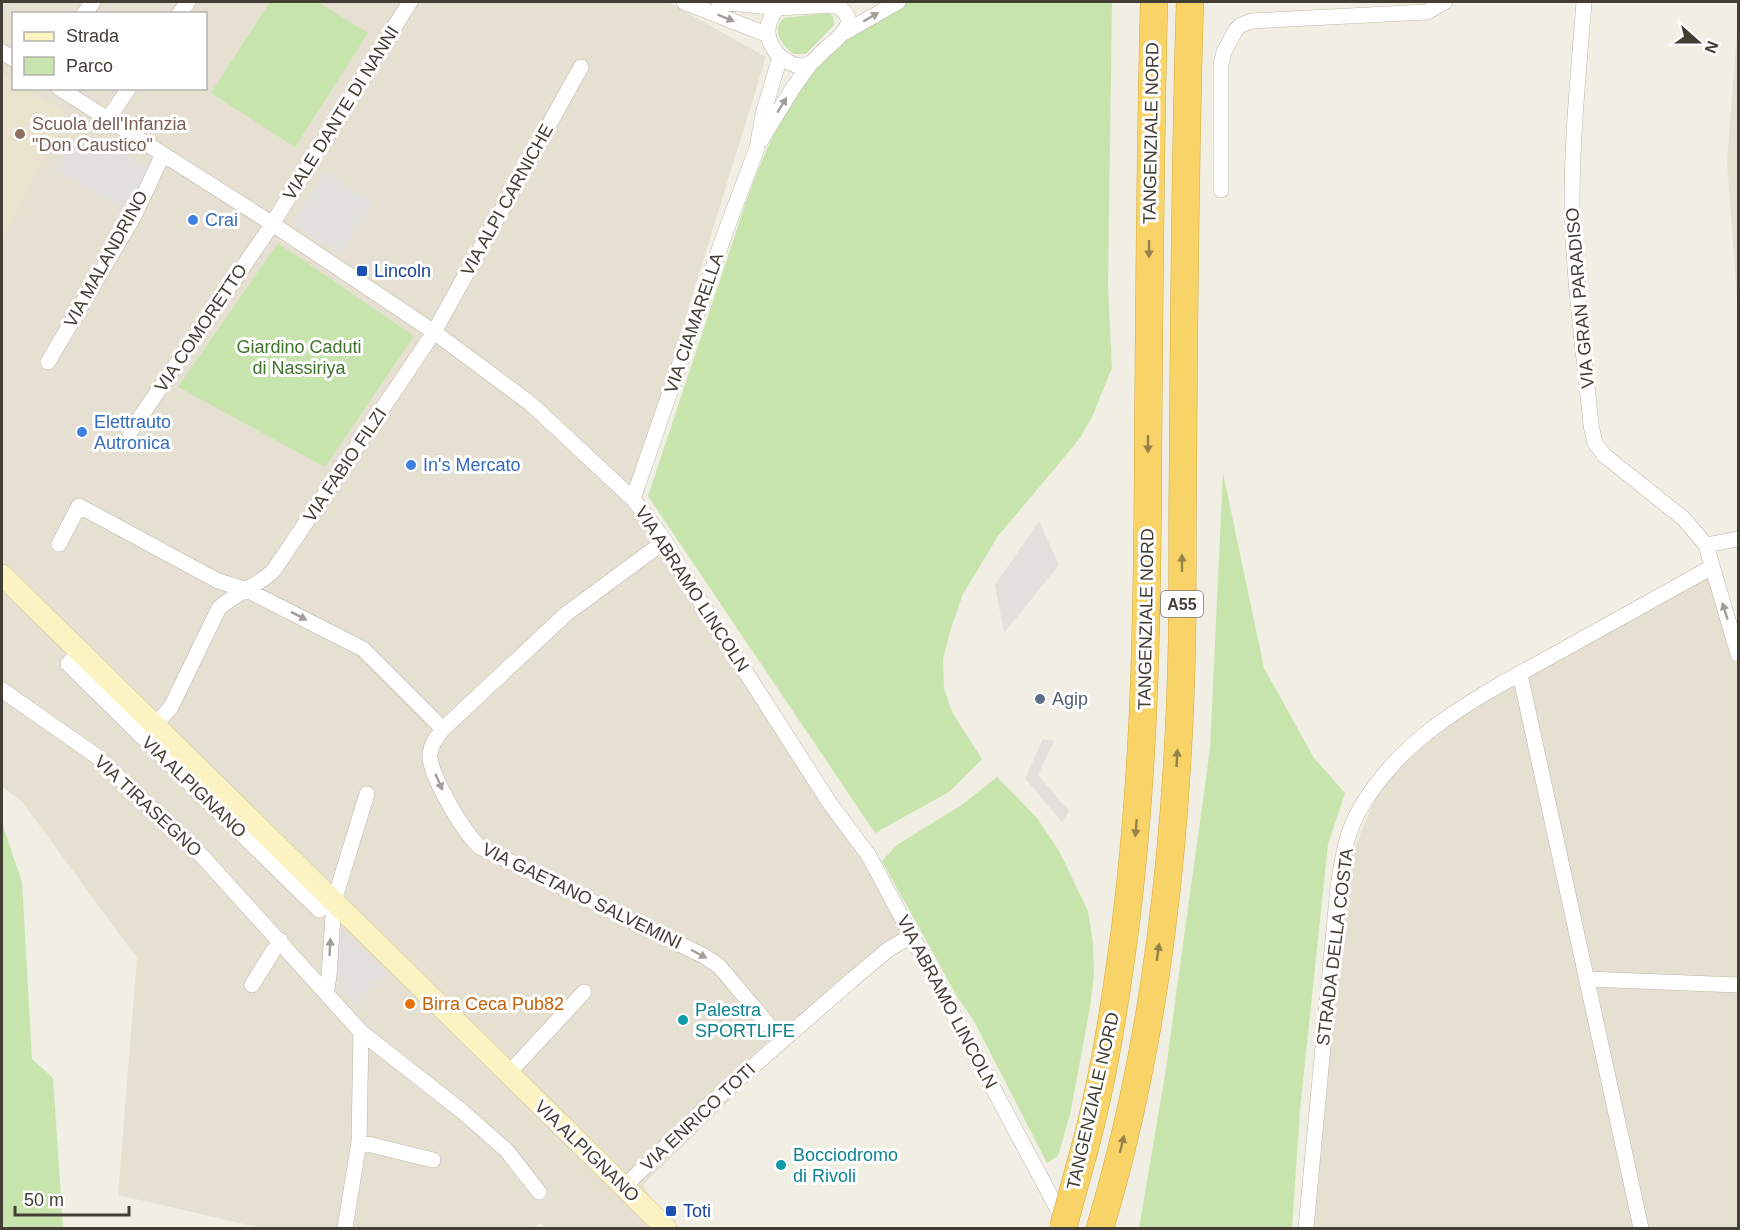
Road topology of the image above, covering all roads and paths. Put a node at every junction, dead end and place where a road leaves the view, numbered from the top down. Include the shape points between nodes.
1 (410, 2) edge
2 (684, 2) edge
3 (719, 2) edge
4 (854, 2) edge
5 (898, 2) edge
6 (1154, 2) edge
7 (1190, 2) edge
8 (1445, 2) edge
9 (1584, 2) edge
10 (835, 5) junction
11 (778, 8) junction
12 (845, 32) junction
13 (768, 35) junction
14 (780, 57) junction
15 (810, 64) junction
16 (581, 67) dead end
17 (62, 90) edge
18 (128, 90) edge
19 (108, 119) junction
20 (756, 148) junction
21 (163, 154) junction
22 (1221, 190) dead end
23 (271, 223) junction
24 (434, 332) junction
25 (48, 362) dead end
26 (130, 432) dead end
27 (633, 499) junction
28 (1738, 539) edge
29 (665, 541) junction
30 (59, 544) dead end
31 (1706, 545) junction
32 (1712, 567) junction
33 (2, 575) edge
34 (247, 590) junction
35 (79, 652) junction
36 (1738, 654) edge
37 (1520, 674) junction
38 (2, 690) edge
39 (155, 725) junction
40 (443, 729) junction
41 (367, 794) dead end
42 (334, 902) junction
43 (913, 935) junction
44 (280, 940) junction
45 (1587, 979) junction
46 (252, 985) dead end
47 (1738, 985) edge
48 (584, 992) dead end
49 (326, 993) junction
50 (362, 1032) junction
51 (782, 1041) junction
52 (508, 1074) junction
53 (359, 1142) junction
54 (433, 1160) dead end
55 (624, 1187) junction
56 (539, 1191) dead end
57 (345, 1228) edge
58 (666, 1228) edge
59 (1063, 1228) edge
60 (1068, 1228) edge
61 (1100, 1228) edge
62 (1305, 1228) edge
63 (1641, 1228) edge

1 - 23 street, VIALE DANTE DI NANNI
2 -> 13 street
3 - 11 street
4 - 10 street
12 -> 5 street
6 -> 59 highway, TANGENZIALE NORD / A55, bridge via 1147,578 1140,783 1111,1029 1087,1142
61 -> 7 highway, TANGENZIALE NORD / A55 via 1150,1014 1167,884 1176,772 1182,641
8 - 22 street via 1427,12 1252,21 1241,25 1227,43 1221,64
9 - 31 street, VIA GRAN PARADISO via 1572,204 1595,443 1604,455 1684,519
10 - 11 street
10 - 12 street via 846,15
11 - 13 street via 768,25
12 - 15 street
13 - 14 street
14 - 15 street
14 - 20 street, VIA CIAMARELLA
20 -> 15 street, VIA CIAMARELLA
16 - 24 street, VIA ALPI CARNICHE
17 - 19 street, VIA ABRAMO LINCOLN
18 - 19 street
19 - 21 street, VIA ABRAMO LINCOLN
20 - 27 street, VIA CIAMARELLA
21 - 23 street, VIA ABRAMO LINCOLN
21 - 25 street, VIA MALANDRINO via 134,216
23 - 24 street, VIA ABRAMO LINCOLN
23 - 26 street, VIA COMORETTO
24 - 27 street, VIA ABRAMO LINCOLN via 531,404
24 - 34 street, VIA FABIO FILZI via 274,570
27 - 29 street, VIA ABRAMO LINCOLN
28 - 31 street
29 - 40 street, VIA GAETANO SALVEMINI via 566,614
29 - 43 street, VIA ABRAMO LINCOLN via 829,802 869,856
30 - 34 street via 79,506 218,581
31 - 32 street
36 -> 32 street
32 - 37 street, STRADA DELLA COSTA
33 - 35 street, VIA ALPIGNANO
34 - 39 street, VIA FABIO FILZI via 219,608 171,707
34 -> 40 street via 363,650
35 - 39 street, VIA ALPIGNANO
35 - 42 street, VIA ALPIGNANO via 68,664 319,910
37 - 45 street
37 - 62 street, STRADA DELLA COSTA via 1464,705 1423,734 1389,766 1359,810 1346,843 1338,887
38 - 44 street, VIA TIRASEGNO via 95,755 202,856
39 - 42 street, VIA ALPIGNANO
40 -> 51 street, VIA GAETANO SALVEMINI via 430,752 431,763 474,843 704,956 718,966
41 - 42 street
49 -> 42 street
42 - 52 street, VIA ALPIGNANO
43 - 51 street, VIA ENRICO TOTI via 889,949
43 - 60 street, VIA ABRAMO LINCOLN
44 - 46 street
44 - 49 street, VIA TIRASEGNO
45 - 47 street
45 - 63 street
48 - 52 street
49 - 50 street, VIA TIRASEGNO
50 - 53 street
50 - 56 street, VIA TIRASEGNO via 507,1151
51 - 55 street, VIA ENRICO TOTI
52 - 55 street, VIA ALPIGNANO
53 - 54 street
53 - 57 street
55 - 58 street, VIA ALPIGNANO

